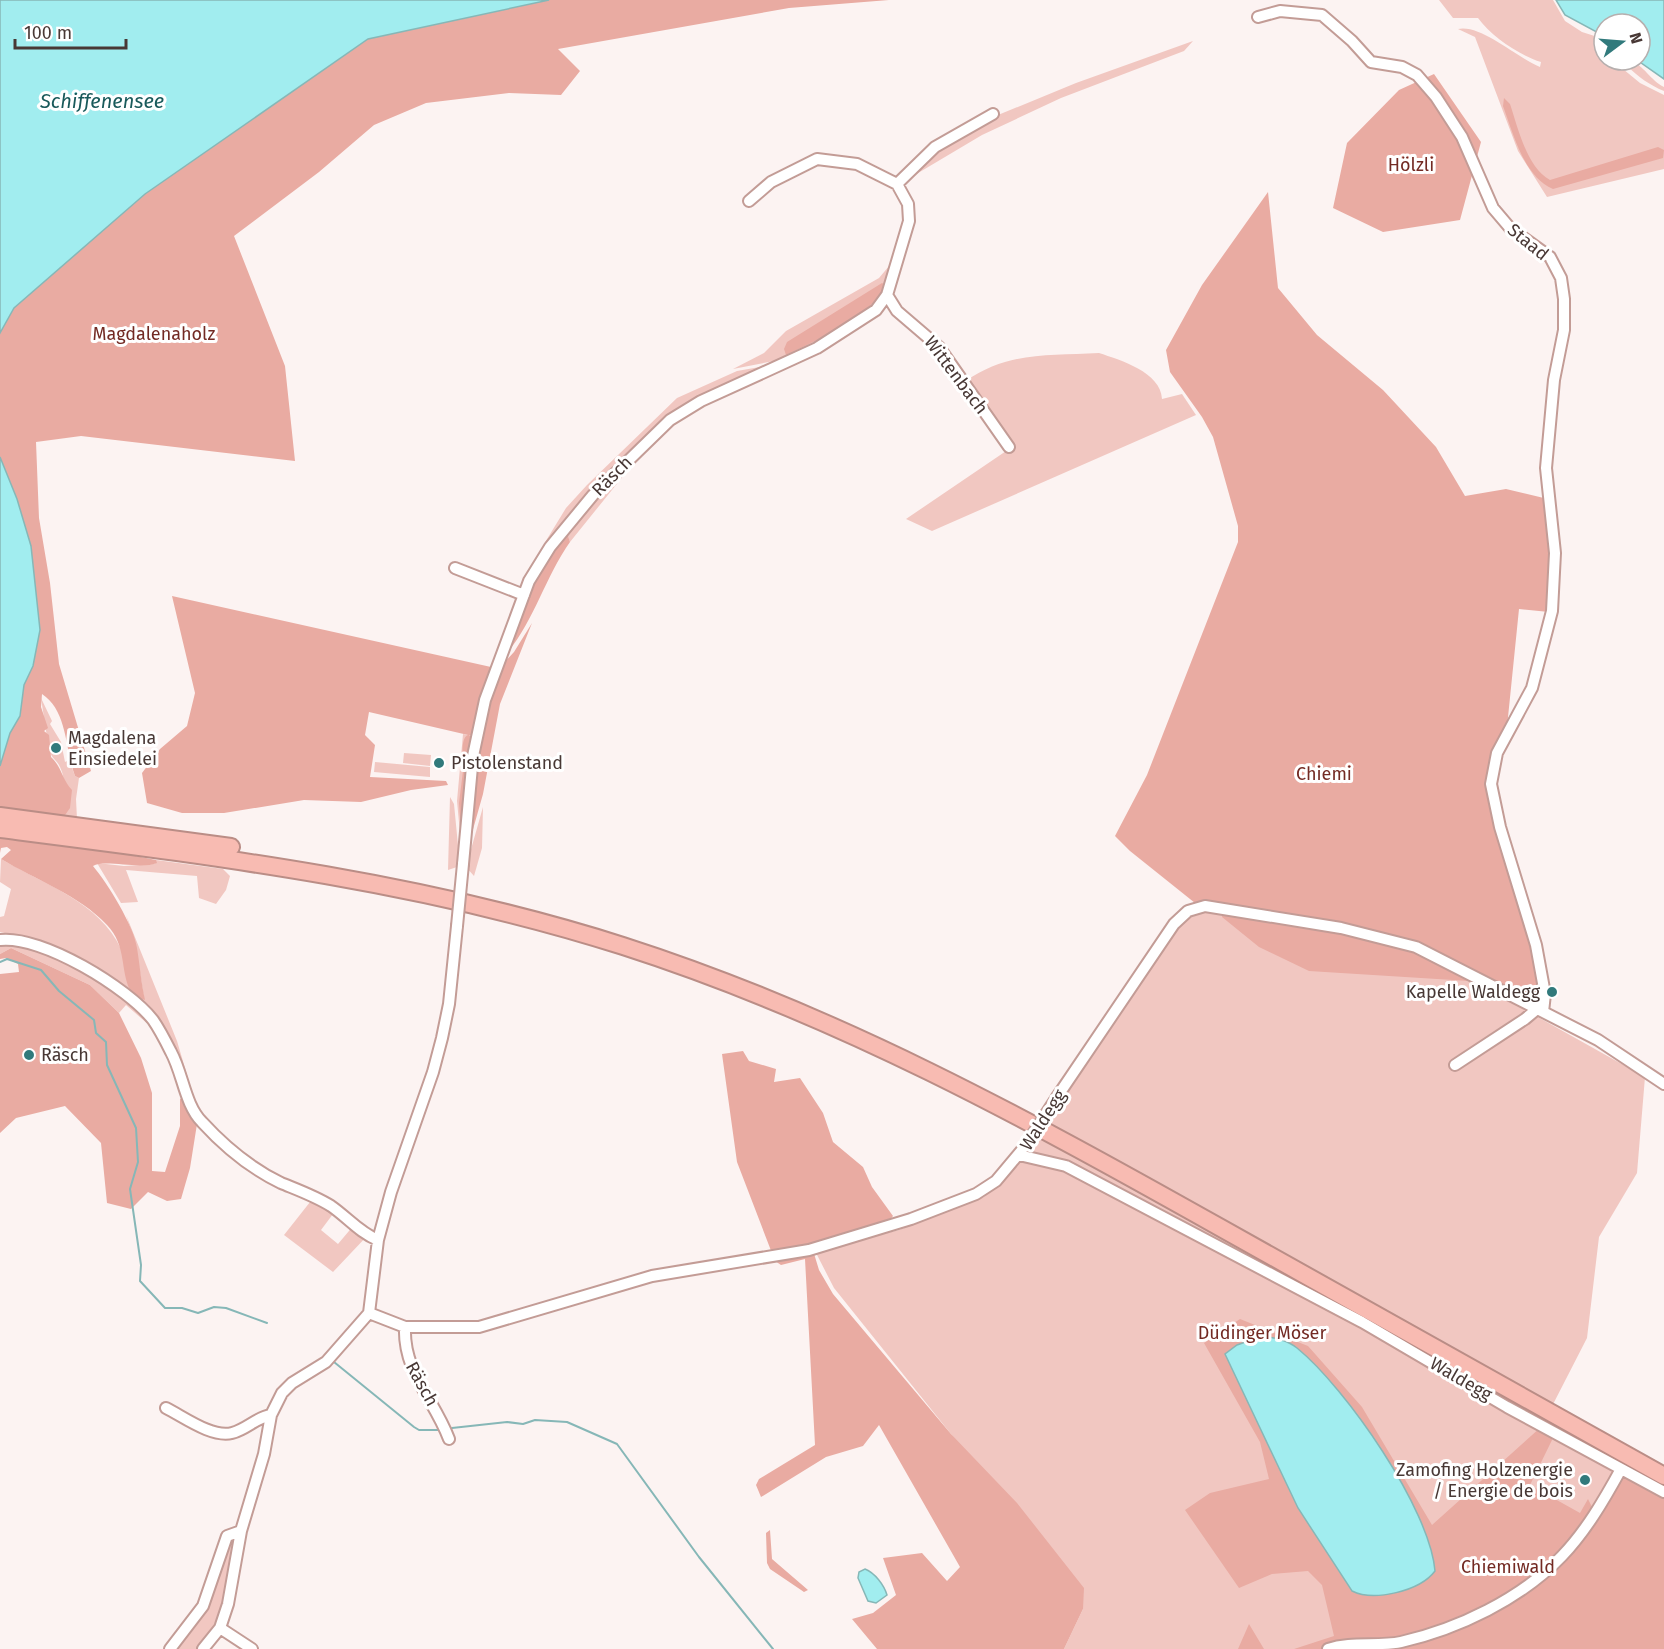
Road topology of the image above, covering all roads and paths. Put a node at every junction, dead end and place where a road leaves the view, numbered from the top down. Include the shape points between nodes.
1 (1258, 16) dead end
2 (993, 114) dead end
3 (897, 184) junction
4 (750, 201) dead end
5 (887, 295) junction
6 (876, 310) junction
7 (897, 311) junction
8 (1009, 447) dead end
9 (455, 568) dead end
10 (524, 594) junction
11 (0, 816) edge
12 (0, 829) edge
13 (80, 833) junction
14 (0, 940) edge
15 (1540, 1010) junction
16 (1455, 1065) dead end
17 (1664, 1084) edge
18 (1022, 1150) junction
19 (378, 1240) junction
20 (369, 1313) junction
21 (405, 1327) junction
22 (166, 1408) dead end
23 (271, 1415) junction
24 (449, 1439) dead end
25 (1664, 1463) edge
26 (1621, 1469) junction
27 (1664, 1476) edge
28 (1664, 1492) edge
29 (241, 1531) junction
30 (220, 1628) junction
31 (170, 1649) edge
32 (203, 1649) edge
33 (252, 1649) edge
34 (1328, 1649) edge

1 - 15 street, Staad via 1280,11 1322,15 1371,62 1410,70 1426,84 1462,137 1493,208 1510,228 1550,257 1558,271 1565,314 1546,468 1556,582 1550,627 1532,688 1497,753 1491,784 1540,964 1545,994
2 - 3 street via 935,147
3 - 4 street via 857,165 817,159 771,183
3 - 5 street via 908,204 909,221
5 - 6 street
5 - 7 street, Wittenbach
6 - 7 street
6 - 10 street, Räsch via 817,348 683,411 620,468 565,527 539,563
7 - 8 street, Wittenbach via 939,347
9 - 10 street
10 - 19 street, Räsch, bridge via 480,718 442,1038
11 - 13 highway
12 - 13 highway
13 - 25 highway via 313,860 452,887 606,929 777,989 1000,1093
13 - 27 highway via 302,869 470,903 622,945 782,1003 898,1054 1011,1111
14 - 19 street via 37,945 88,969 149,1016 173,1054 194,1112 220,1140 258,1170 324,1202
15 - 16 street
15 - 17 street, Waldegg via 1598,1040
15 - 18 street, Waldegg, bridge via 1433,954 1397,940 1220,907 1200,907 1188,911 1174,924
18 - 21 street via 996,1181 976,1194 849,1239 652,1276 479,1327
18 - 26 street, Waldegg via 1066,1166 1362,1322
19 - 20 street, Räsch
20 - 21 street
20 - 23 street via 326,1362 282,1393
21 - 24 street, Räsch via 407,1358
22 - 23 street via 208,1429 230,1434
23 - 29 street
26 - 28 street, Waldegg
26 - 34 street via 1576,1540 1522,1589 1440,1631 1399,1642
29 - 30 street
29 - 31 street via 228,1536 203,1606
30 - 32 street
30 - 33 street

